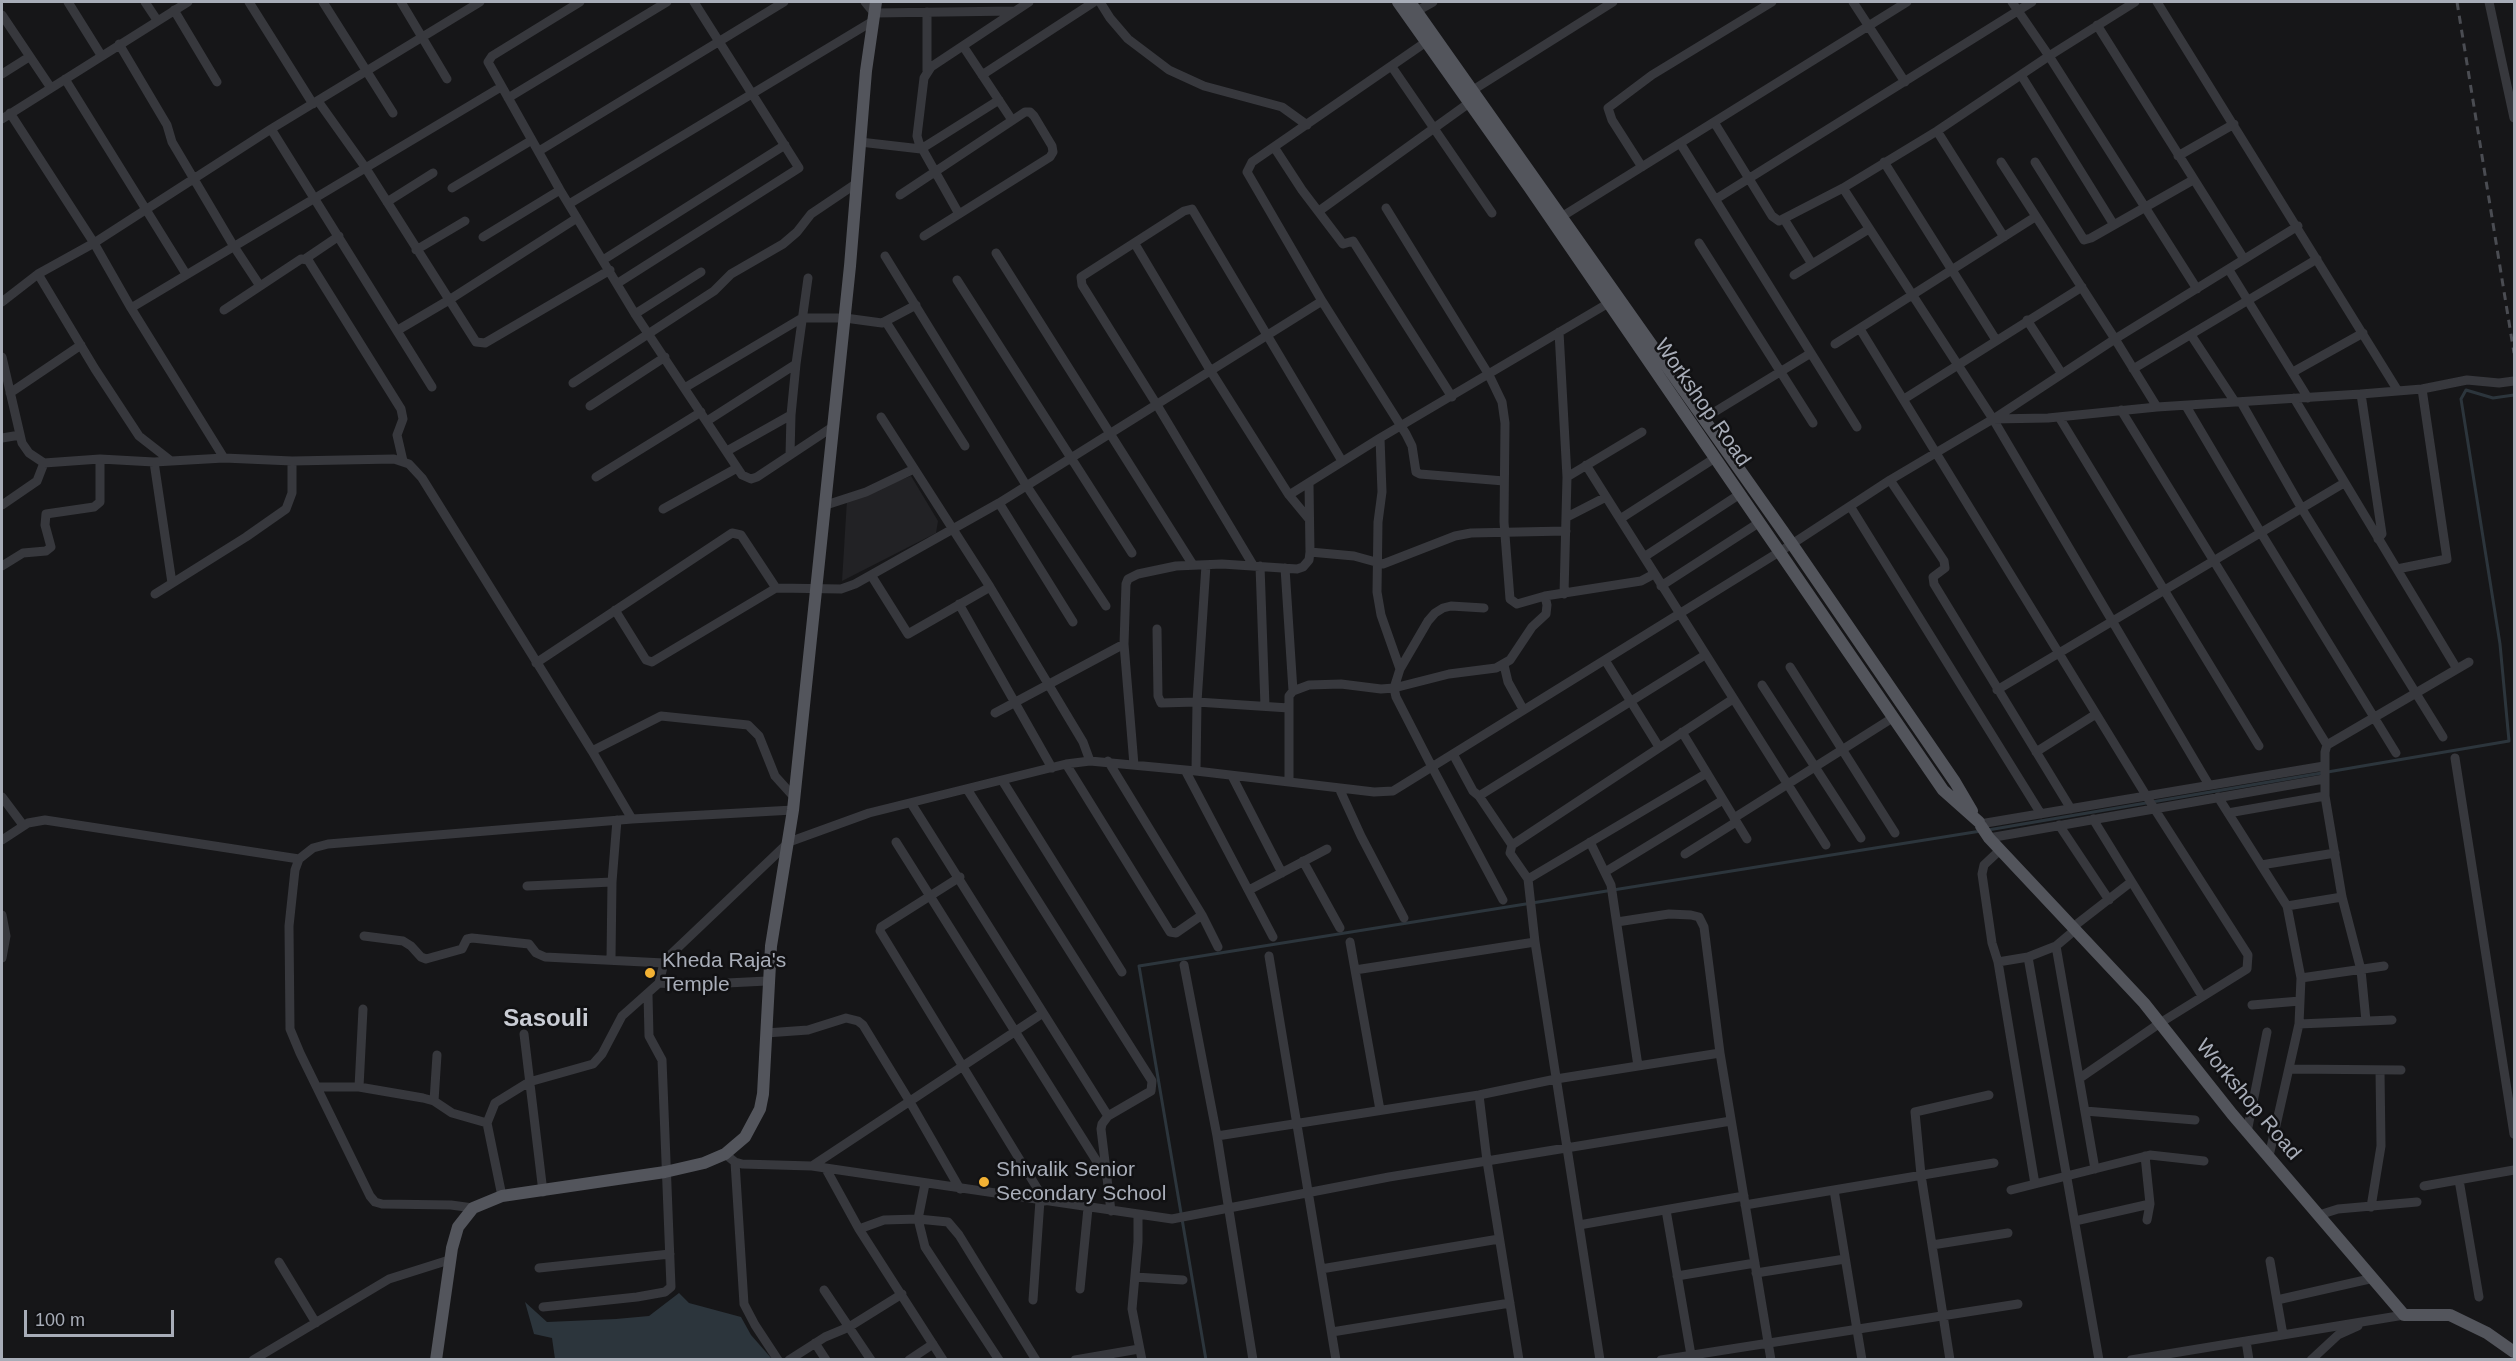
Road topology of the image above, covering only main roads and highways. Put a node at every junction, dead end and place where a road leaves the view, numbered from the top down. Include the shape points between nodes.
1 (1398, 2) edge
2 (1414, 6) edge
3 (874, 12) edge
4 (1557, 219) junction
5 (1614, 300) junction
6 (1983, 829) junction
7 (2514, 1352) edge
8 (436, 1359) edge

1 - 4 main road, Workshop Road
2 - 4 main road, Workshop Road
3 - 8 main road via 818,590 794,804 767,981 760,1108 730,1158 665,1172 501,1196 473,1208 458,1227 449,1260
4 - 5 main road, Workshop Road
5 - 6 main road, Workshop Road via 1792,544
5 - 6 main road, Workshop Road via 1715,458 1943,790
6 - 7 main road, Workshop Road via 2160,1023 2247,1132 2404,1315 2450,1315

